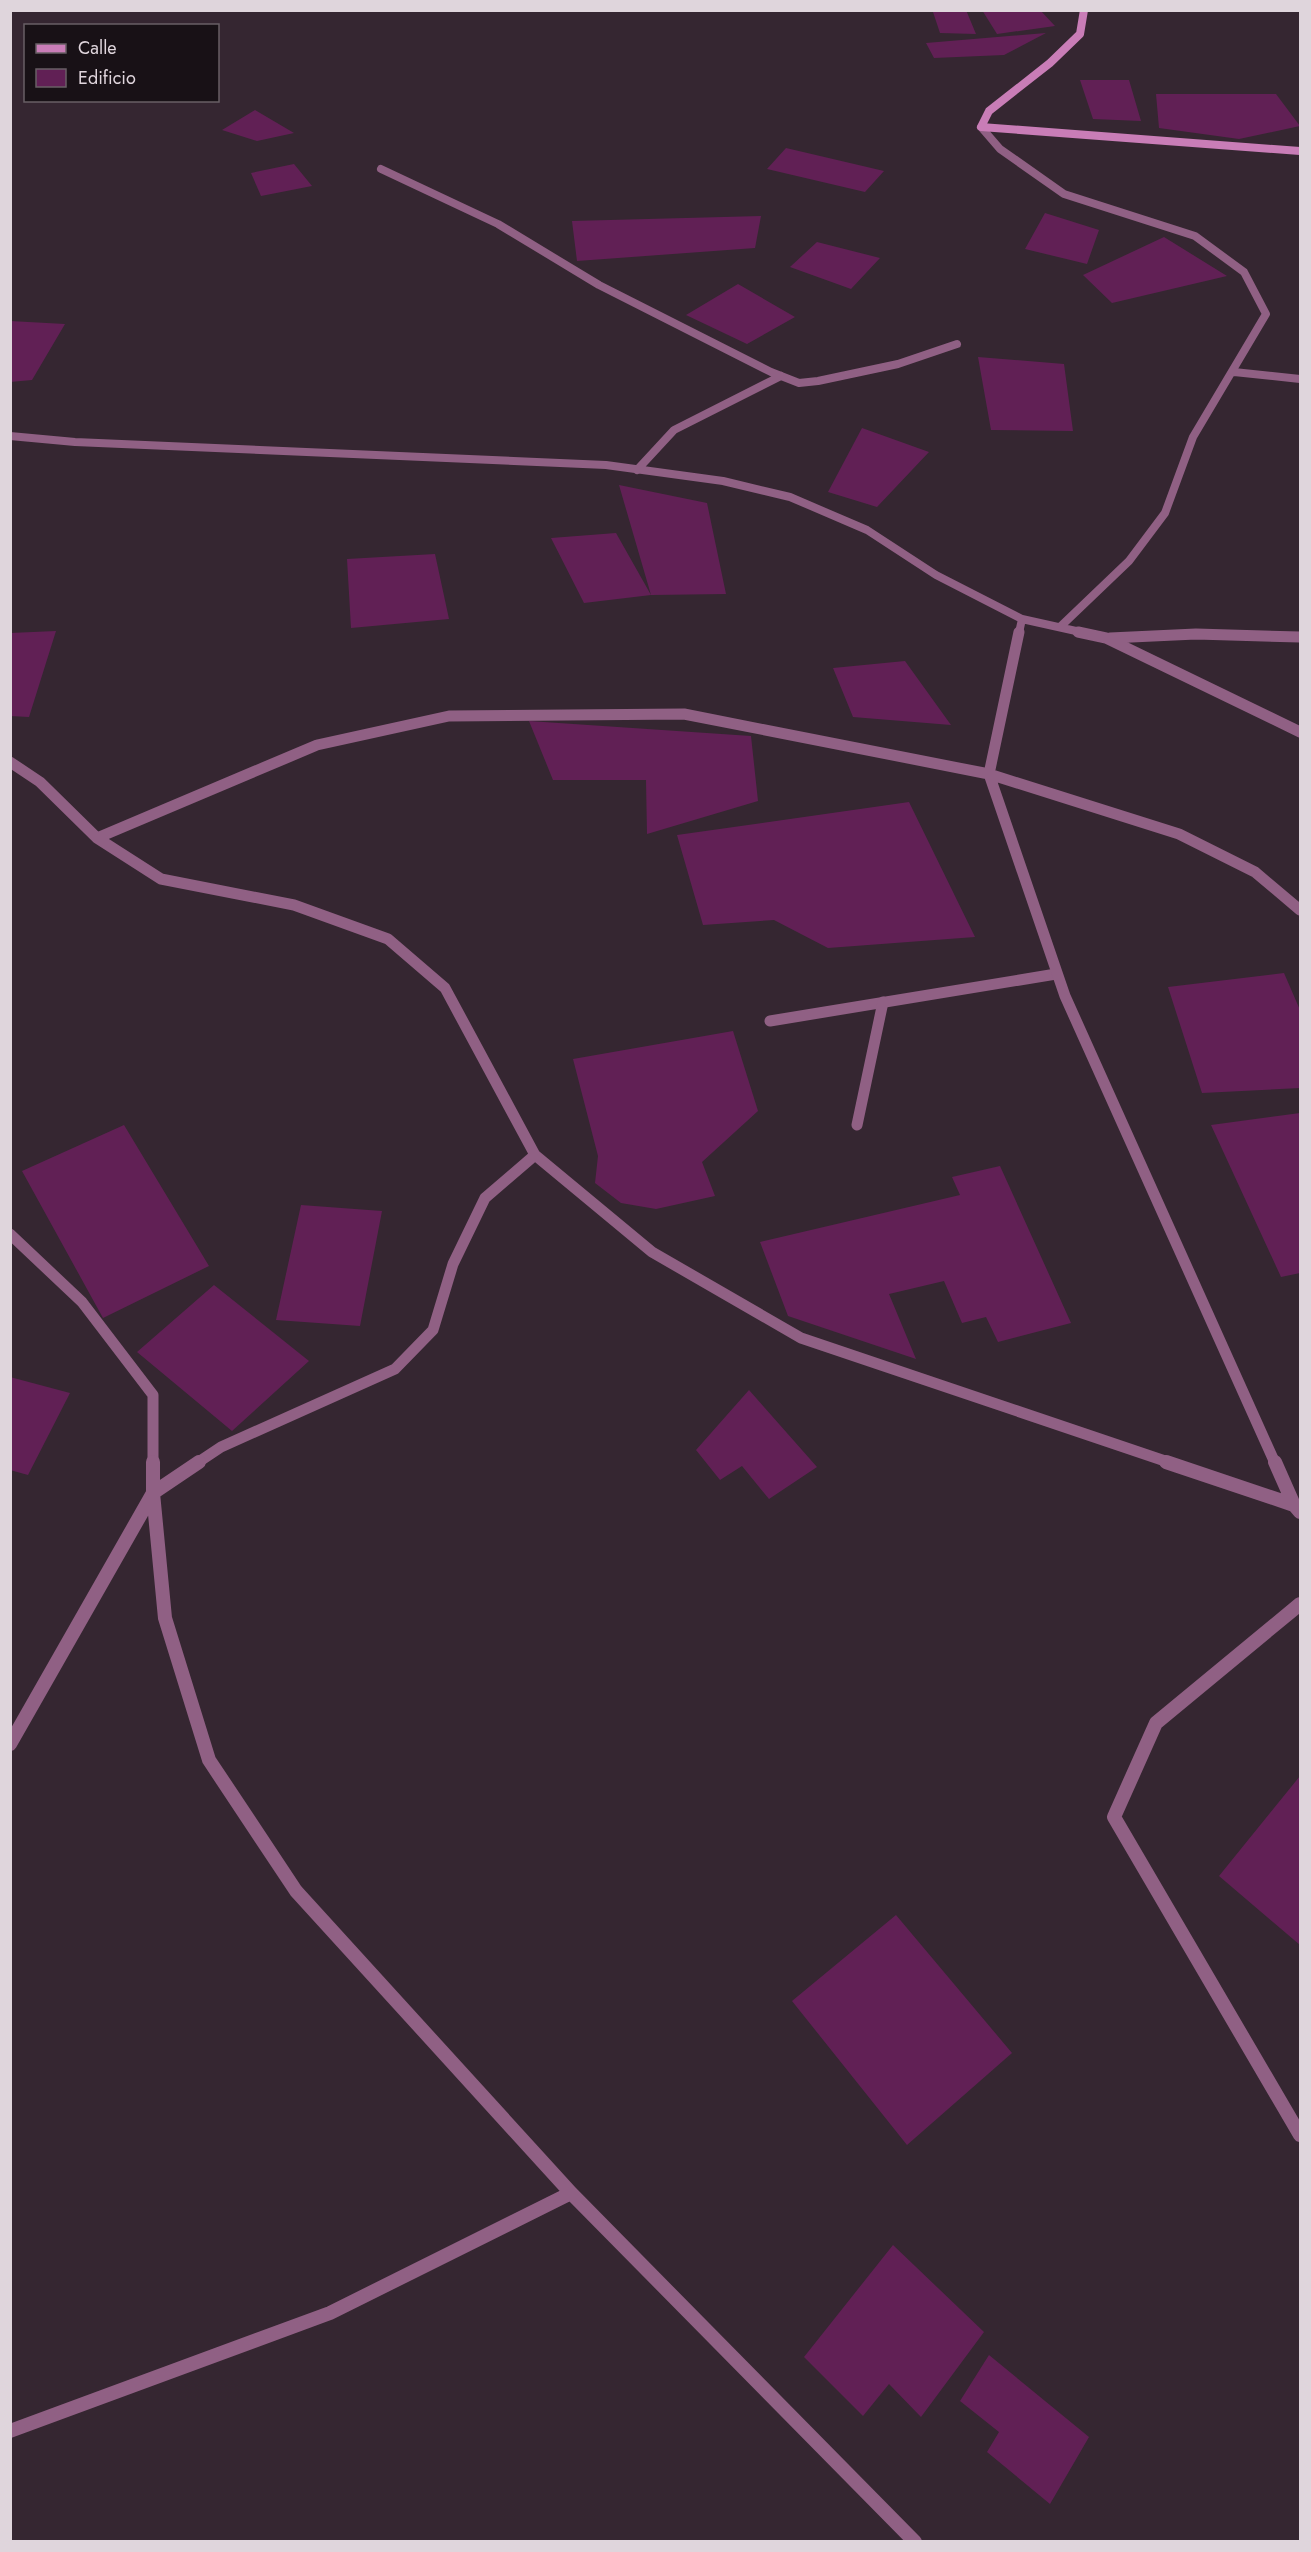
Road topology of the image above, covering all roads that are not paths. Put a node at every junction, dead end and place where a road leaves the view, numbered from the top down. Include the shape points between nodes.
1 (1084, 10) edge
2 (981, 127) junction
3 (1300, 151) edge
4 (381, 169) dead end
5 (957, 344) dead end
6 (1234, 372) junction
7 (781, 376) junction
8 (1300, 379) edge
9 (10, 436) edge
10 (637, 470) junction
11 (1022, 620) junction
12 (1060, 627) junction
13 (1300, 637) edge
14 (1106, 638) junction
15 (1300, 732) edge
16 (10, 762) edge
17 (989, 774) junction
18 (96, 838) junction
19 (1300, 910) edge
20 (1056, 974) junction
21 (883, 1002) junction
22 (770, 1021) dead end
23 (857, 1125) dead end
24 (535, 1155) junction
25 (10, 1233) edge
26 (153, 1493) junction
27 (1297, 1509) edge
28 (1300, 1604) edge
29 (10, 1744) edge
30 (1300, 2135) edge
31 (571, 2193) junction
32 (10, 2430) edge
33 (915, 2541) edge

1 - 2 street via 1080,34 989,111
2 - 3 street
2 - 6 street via 1000,149 1064,194 1195,236 1244,272 1266,314
4 - 7 street via 498,225 599,285
5 - 7 street via 898,364 818,381 799,383
6 - 8 street
6 - 12 street via 1193,437 1165,513 1130,561
7 - 10 street via 674,430
9 - 10 street via 606,465
10 - 11 street via 723,482 790,497 867,530 936,575
11 - 12 street
11 - 17 street
12 - 14 street
13 - 14 street via 1196,634
14 - 15 street
16 - 18 street via 40,782
17 - 18 street via 684,714 449,716 317,745
17 - 19 street via 1179,834 1255,872
17 - 20 street
18 - 24 street via 161,879 294,905 388,939 445,988
20 - 21 street
20 - 27 street
21 - 22 street
21 - 23 street
24 - 26 street via 485,1198 453,1264 433,1330 395,1370 221,1447
24 - 27 street via 652,1252 801,1338
25 - 26 street via 82,1302 153,1395
26 - 29 street
26 - 31 street via 165,1618 209,1760 296,1891
28 - 30 street via 1156,1723 1114,1817
31 - 32 street via 330,2313
31 - 33 street

